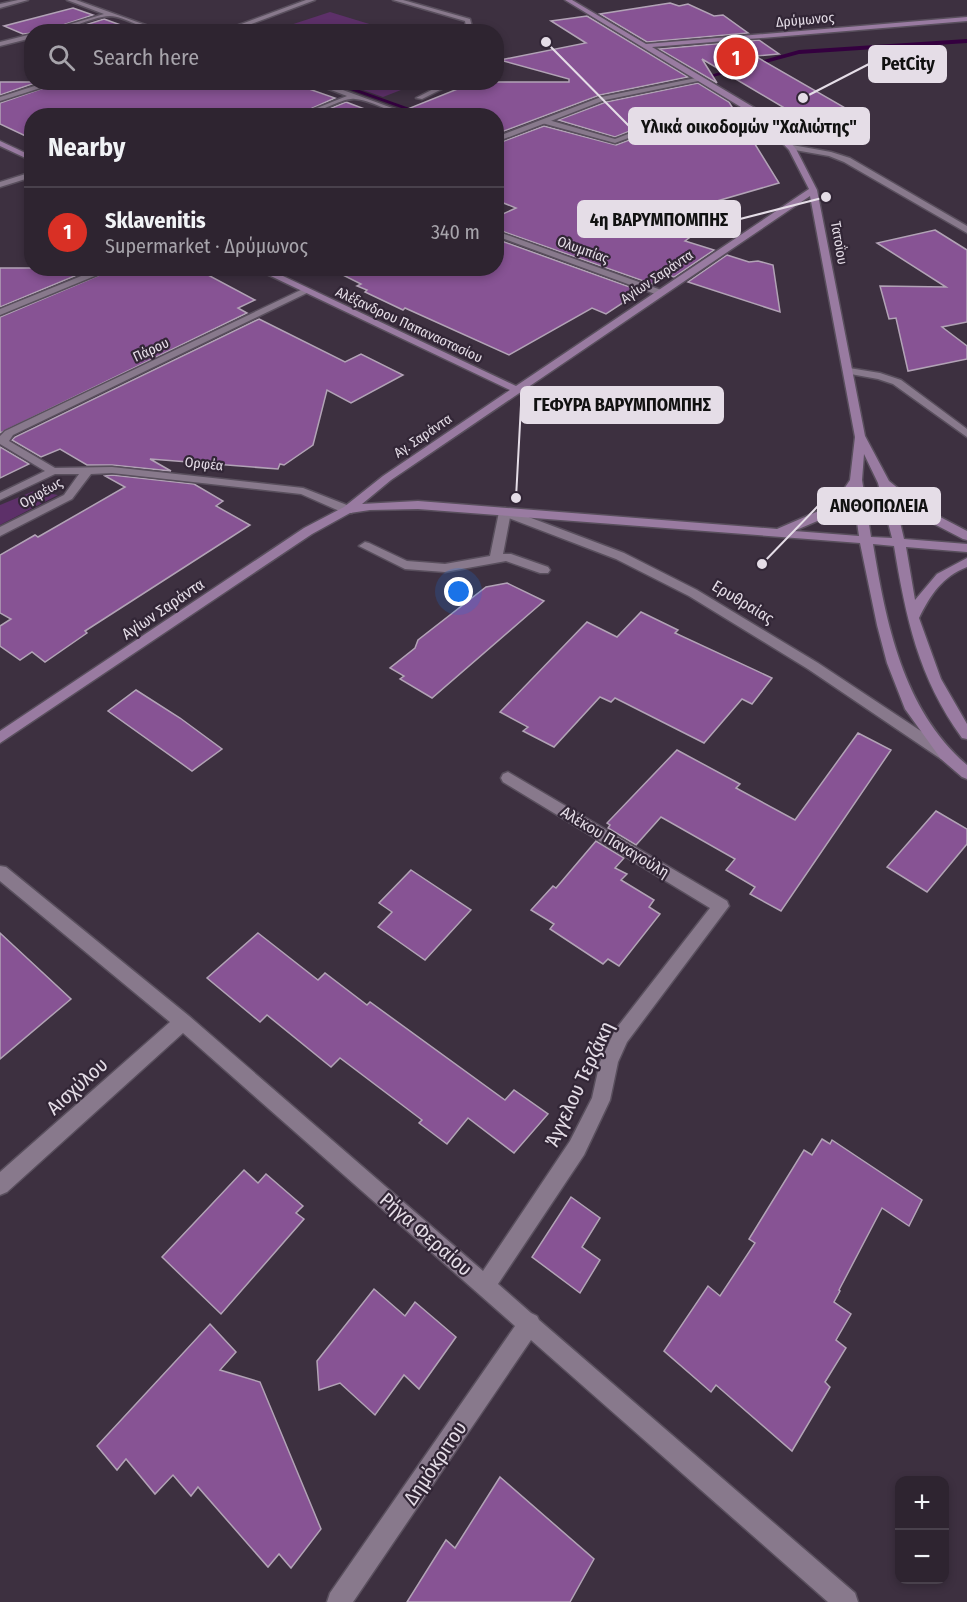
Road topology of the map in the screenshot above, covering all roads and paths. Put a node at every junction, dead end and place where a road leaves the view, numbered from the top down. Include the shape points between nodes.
1 (25, 0) edge
2 (70, 0) edge
3 (312, 0) edge
4 (396, 0) edge
5 (568, 0) edge
6 (0, 6) edge
7 (111, 14) junction
8 (967, 19) edge
9 (75, 24) edge
10 (139, 24) edge
11 (245, 24) edge
12 (469, 24) edge
13 (24, 38) edge
14 (0, 44) edge
15 (646, 46) junction
16 (701, 79) junction
17 (30, 90) edge
18 (336, 90) edge
19 (436, 90) edge
20 (354, 96) junction
21 (420, 98) dead end
22 (0, 99) edge
23 (322, 108) edge
24 (388, 108) edge
25 (545, 121) junction
26 (654, 127) dead end
27 (504, 137) edge
28 (0, 143) edge
29 (792, 147) junction
30 (24, 155) edge
31 (24, 177) edge
32 (0, 185) edge
33 (813, 190) junction
34 (967, 230) edge
35 (504, 236) edge
36 (90, 276) edge
37 (275, 276) edge
38 (306, 291) junction
39 (661, 292) junction
40 (0, 312) edge
41 (849, 371) junction
42 (517, 390) junction
43 (967, 434) edge
44 (860, 437) junction
45 (88, 470) junction
46 (53, 471) junction
47 (856, 480) junction
48 (884, 483) junction
49 (0, 497) edge
50 (348, 510) junction
51 (505, 512) junction
52 (0, 532) edge
53 (776, 533) junction
54 (967, 536) edge
55 (865, 540) junction
56 (900, 543) junction
57 (365, 546) dead end
58 (967, 548) edge
59 (496, 558) junction
60 (967, 562) edge
61 (544, 570) dead end
62 (913, 618) junction
63 (967, 734) edge
64 (0, 738) edge
65 (946, 755) junction
66 (967, 772) edge
67 (508, 778) dead end
68 (0, 872) edge
69 (721, 906) joint
70 (183, 1022) junction
71 (0, 1185) edge
72 (485, 1286) junction
73 (530, 1323) junction
74 (339, 1602) edge
75 (846, 1602) edge

1 - 6 street
2 - 7 street
3 - 11 street
4 - 12 street via 468,20
5 - 15 main road, Τατοΐου
7 - 9 street
7 - 10 street
8 - 15 main road, Δρύμωνος
13 - 14 street
15 - 16 main road, Τατοΐου
16 - 25 street via 603,98
16 - 29 main road, Τατοΐου via 762,116
17 - 22 street
18 - 20 street
19 - 21 street
20 - 23 street
20 - 24 street
25 - 26 street via 615,141
25 - 27 street
28 - 30 main road
29 - 33 main road, Τατοΐου
29 - 34 street via 847,160
31 - 32 street
33 - 39 main road, Αγίων Σαράντα
33 - 41 main road, Τατοΐου
35 - 39 street, Ολυμπίας
36 - 40 street
37 - 38 main road, Αλέξανδρου Παπαναστασίου
38 - 42 main road, Αλέξανδρου Παπαναστασίου
38 - 46 street, Πάρου via 4,438 4,442
39 - 42 main road, Αγίων Σαράντα
41 - 43 street via 897,382
41 - 44 main road, Τατοΐου
42 - 50 main road, Αγ. Σαράντα via 387,478
44 - 47 main road, Τατοΐου
44 - 48 main road, Τατοΐου
45 - 46 street, Ορφέα
45 - 50 street, Ορφέα via 303,491
45 - 52 street, Ορφέως via 68,497
46 - 49 street, Ορφέως
47 - 53 main road via 834,508
47 - 55 main road, Τατοΐου
48 - 54 main road via 917,510
48 - 56 main road, Τατοΐου
50 - 51 main road, Ερυθραίας via 394,504
50 - 64 main road, Αγίων Σαράντα via 308,531
51 - 53 main road, Ερυθραίας
51 - 59 street
51 - 65 street, Ερυθραίας via 621,556 693,593 813,666
53 - 55 main road, Ερυθραίας
55 - 56 main road, Ερυθραίας
55 - 65 main road, Ερυθραίας via 894,663 912,709
56 - 58 main road, Ερυθραίας
56 - 62 main road
57 - 59 street via 405,565 422,567 445,568
59 - 61 street via 507,557
60 - 62 main road via 935,579 921,597
62 - 63 main road via 929,668 949,711
65 - 66 main road, Ερυθραίας
67 - 69 street, Αλέκου Παναγούλη
68 - 70 street, Ρήγα Φεραίου
69 - 72 street, Άγγελου Τερζάκη via 621,1036 609,1062 600,1100 578,1148
70 - 71 street, Αισχύλου
70 - 72 street, Ρήγα Φεραίου
72 - 73 street, Ρήγα Φεραίου
73 - 74 street, Δημόκριτου
73 - 75 street, Ρήγα Φεραίου

